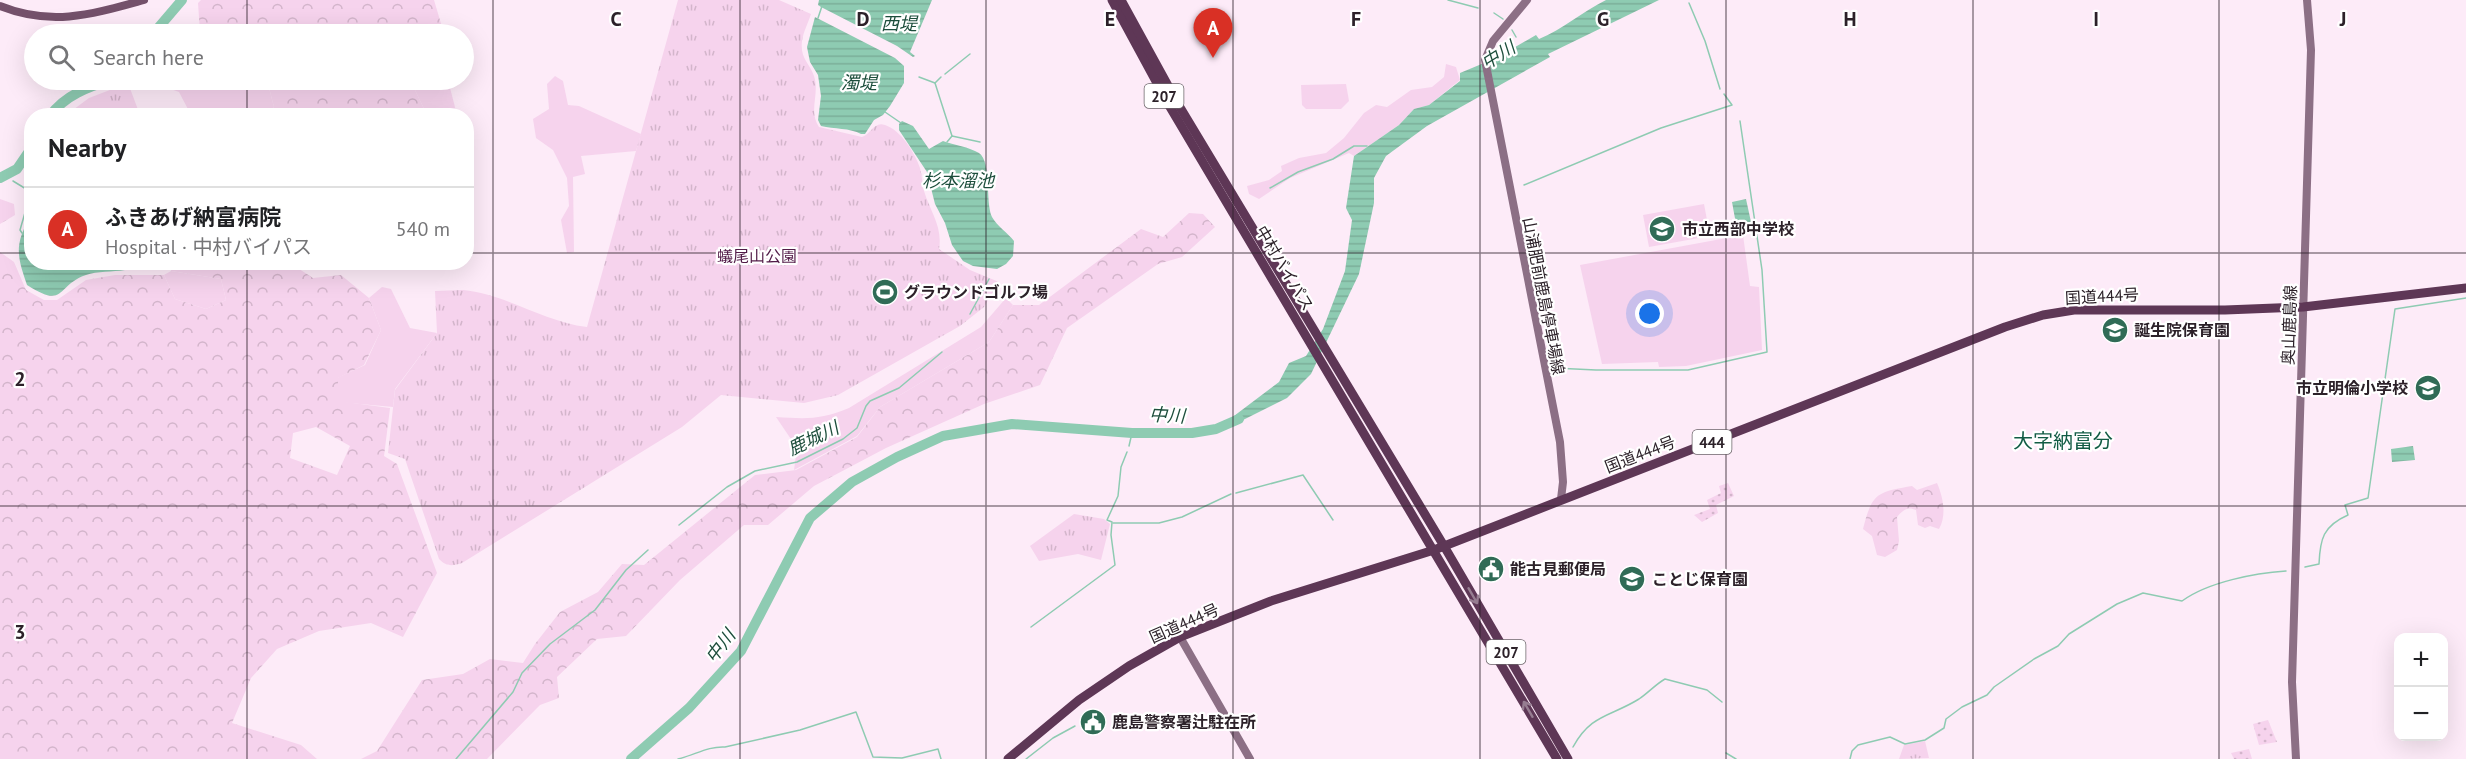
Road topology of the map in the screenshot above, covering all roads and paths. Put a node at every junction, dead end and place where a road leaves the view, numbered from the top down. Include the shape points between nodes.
1 (144, 0) edge
2 (1112, 0) edge
3 (1121, 0) edge
4 (1527, 0) edge
5 (2307, 0) edge
6 (0, 6) edge
7 (1224, 188) junction
8 (2466, 288) edge
9 (2303, 307) junction
10 (1347, 394) junction
11 (1561, 499) junction
12 (1444, 546) junction
13 (1434, 550) junction
14 (1180, 638) junction
15 (1008, 759) edge
16 (1250, 759) edge
17 (1557, 759) edge
18 (1568, 759) edge
19 (2296, 759) edge

1 - 6 main road via 70,18 25,14
2 - 7 highway, 中村バイパス / 207 via 1170,107
3 - 7 highway, 中村バイパス / 207
4 - 11 main road, 山浦肥前鹿島停車場線 via 1493,41 1485,60 1560,442
5 - 9 main road, 奥山鹿島線 via 2311,50
7 - 10 highway, 中村バイパス / 207
8 - 9 highway, 国道444号 / 444
9 - 11 highway, 国道444号 / 444 via 2074,310 2043,315
9 - 19 main road, 奥山鹿島線 via 2292,682
10 - 12 highway, 中村バイパス / 207
10 - 13 highway, 中村バイパス / 207
11 - 12 highway, 国道444号 / 444
12 - 13 highway, 国道444号 / 444
12 -> 18 highway, 207
13 - 14 highway, 国道444号 / 444 via 1271,602
17 -> 13 highway, 207
14 - 15 highway, 国道444号 / 444 via 1079,700
14 - 16 main road

